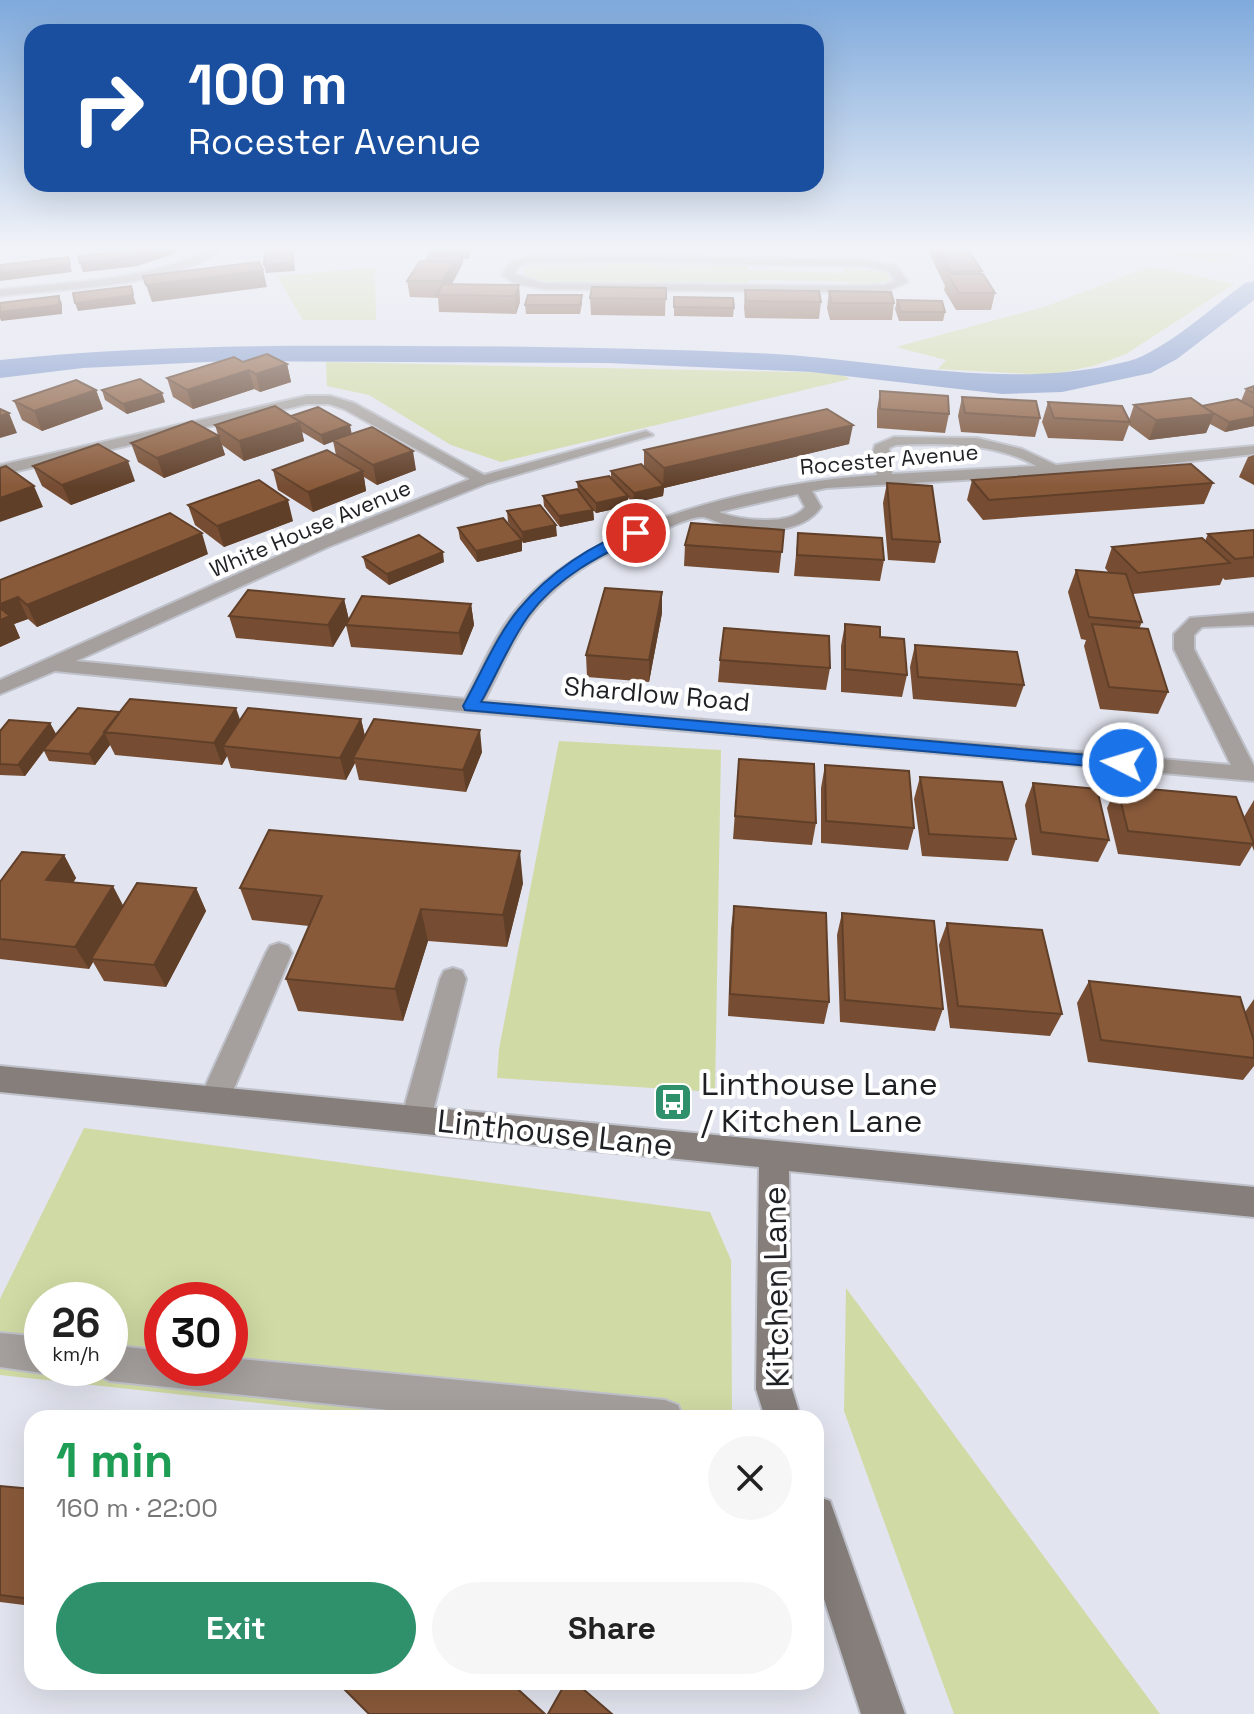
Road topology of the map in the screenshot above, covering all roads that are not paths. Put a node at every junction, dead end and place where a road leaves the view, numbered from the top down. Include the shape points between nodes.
1 (646, 435) dead end
2 (1254, 450) edge
3 (0, 470) edge
4 (1054, 470) junction
5 (885, 478) junction
6 (482, 480) junction
7 (803, 488) junction
8 (703, 511) junction
9 (1254, 619) edge
10 (55, 665) junction
11 (0, 688) edge
12 (471, 706) junction
13 (1251, 774) edge
14 (279, 953) dead end
15 (453, 979) dead end
16 (0, 1079) edge
17 (214, 1100) junction
18 (416, 1119) junction
19 (774, 1155) junction
20 (1254, 1202) edge
21 (0, 1350) edge
22 (24, 1353) edge
23 (128, 1365) edge
24 (576, 1410) edge
25 (781, 1410) edge
26 (824, 1539) edge
27 (883, 1714) edge

1 - 6 street, White House Avenue
2 - 4 street, Rocester Avenue
3 - 6 street via 257,410 330,400
4 - 5 street, Rocester Avenue
4 - 5 street via 1033,456 987,444 894,441 882,445
5 - 7 street, Rocester Avenue
6 - 10 street, White House Avenue via 322,543
7 - 8 street, Rocester Avenue
7 - 8 street via 813,507 806,517 788,523 719,520
8 - 12 street, Rocester Avenue via 636,533 559,577 523,613
9 - 13 street via 1197,622 1184,634 1184,649
10 - 11 street, White House Avenue
10 - 12 street, Shardlow Road
12 - 13 street, Shardlow Road
14 - 17 street
15 - 18 street
16 - 17 street, Linthouse Lane
17 - 18 street, Linthouse Lane
18 - 19 street, Linthouse Lane
19 - 20 street, Linthouse Lane
19 - 25 street, Kitchen Lane via 774,1389
21 - 22 street
23 - 24 street
26 - 27 street

